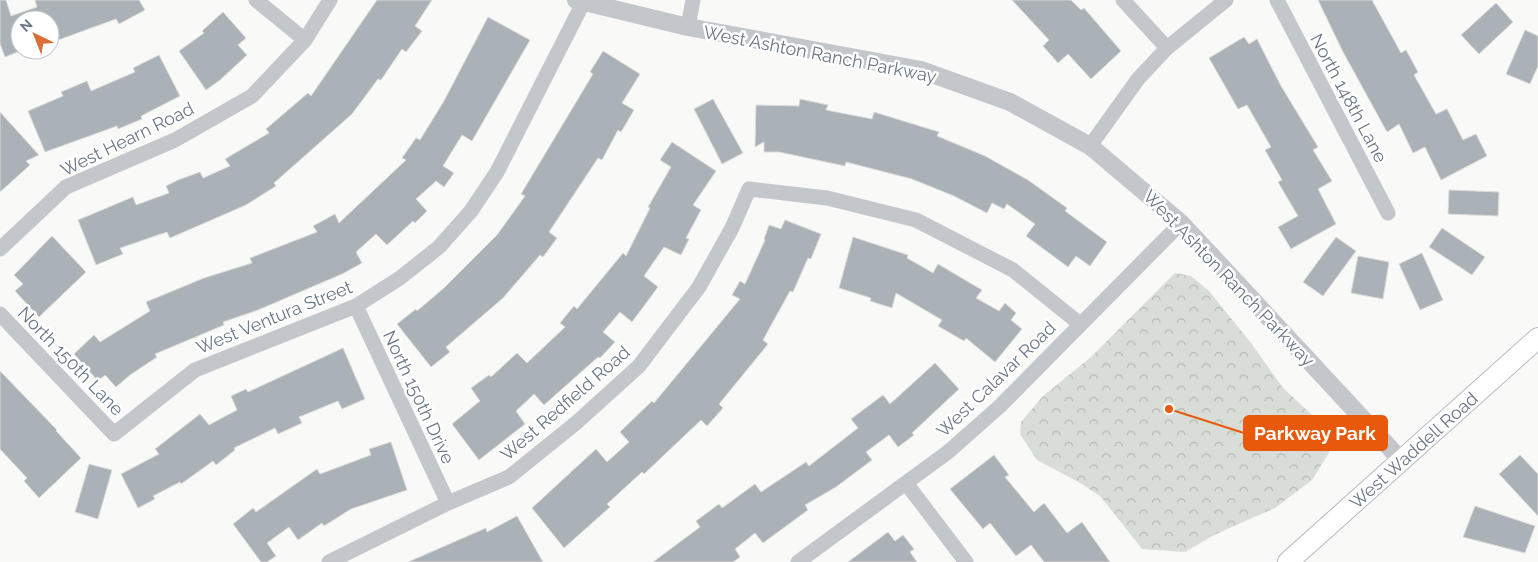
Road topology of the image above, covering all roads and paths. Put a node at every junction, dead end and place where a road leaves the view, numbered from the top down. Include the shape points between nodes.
1 (256, 0) edge
2 (330, 0) edge
3 (693, 0) edge
4 (1123, 0) edge
5 (1226, 0) edge
6 (1277, 0) edge
7 (580, 1) edge
8 (688, 27) junction
9 (305, 40) junction
10 (1167, 48) junction
11 (1090, 146) junction
12 (1388, 213) dead end
13 (1181, 223) junction
14 (0, 249) edge
15 (356, 306) junction
16 (0, 314) edge
17 (1080, 324) junction
18 (1538, 338) edge
19 (114, 434) joint
20 (1401, 460) junction
21 (906, 483) junction
22 (448, 504) junction
23 (329, 562) edge
24 (798, 562) edge
25 (966, 562) edge
26 (1288, 562) edge

1 - 9 street
2 - 9 street, West Hearn Road
3 - 8 street
4 - 10 street
5 - 10 street
6 - 12 street, North 148th Lane
7 - 8 street, West Ashton Ranch Parkway
7 - 15 street, West Ventura Street via 497,172 471,211 431,253 400,278
8 - 11 street, West Ashton Ranch Parkway via 920,70 1010,102
9 - 14 street, West Hearn Road via 252,96 176,140 66,187
10 - 11 street via 1138,79
11 - 13 street, West Ashton Ranch Parkway
13 - 17 street, West Calavar Road
13 - 20 street, West Ashton Ranch Parkway
15 - 19 street, West Ventura Street via 195,370
15 - 22 street, North 150th Drive
16 - 19 street, North 150th Lane
17 - 21 street, West Calavar Road via 999,407 948,452
17 - 22 street, West Redfield Road via 1013,270 916,220 827,198 749,189 732,228 699,287 639,366 509,477
18 - 20 main road, West Waddell Road
20 - 26 main road, West Waddell Road
21 - 24 street, West Calavar Road
21 - 25 street
22 - 23 street, West Redfield Road

